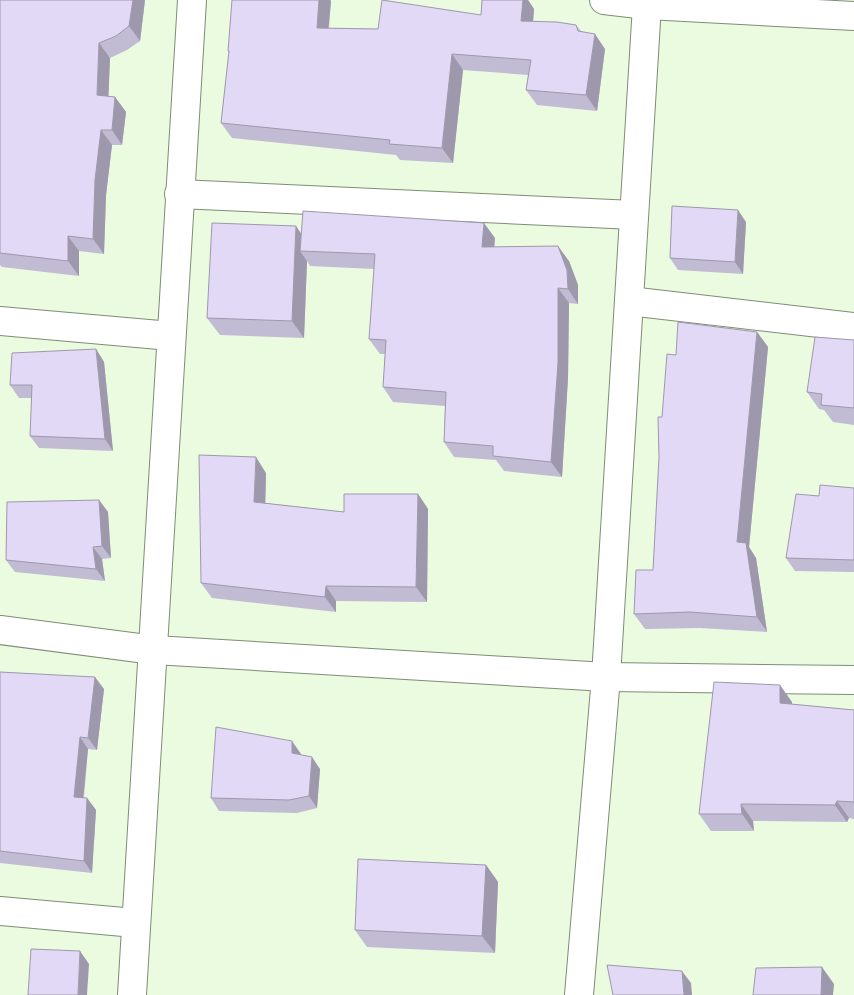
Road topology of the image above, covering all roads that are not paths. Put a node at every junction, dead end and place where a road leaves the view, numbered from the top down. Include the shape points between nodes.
1 (192, 0) edge
2 (604, 0) edge
3 (646, 5) junction
4 (854, 16) edge
5 (179, 194) junction
6 (634, 215) junction
7 (629, 301) junction
8 (0, 321) edge
9 (854, 327) edge
10 (171, 336) junction
11 (0, 630) edge
12 (154, 650) junction
13 (606, 677) junction
14 (854, 680) edge
15 (0, 911) edge
16 (135, 923) junction
17 (132, 995) edge
18 (579, 995) edge

1 - 5 street
2 - 3 street
3 - 4 street
3 - 6 street
5 - 6 street
5 - 10 street
6 - 7 street
7 - 9 street
7 - 13 street
8 - 10 street
10 - 12 street
11 - 12 street
12 - 13 street
12 - 16 street
13 - 14 street
13 - 18 street
15 - 16 street
16 - 17 street

